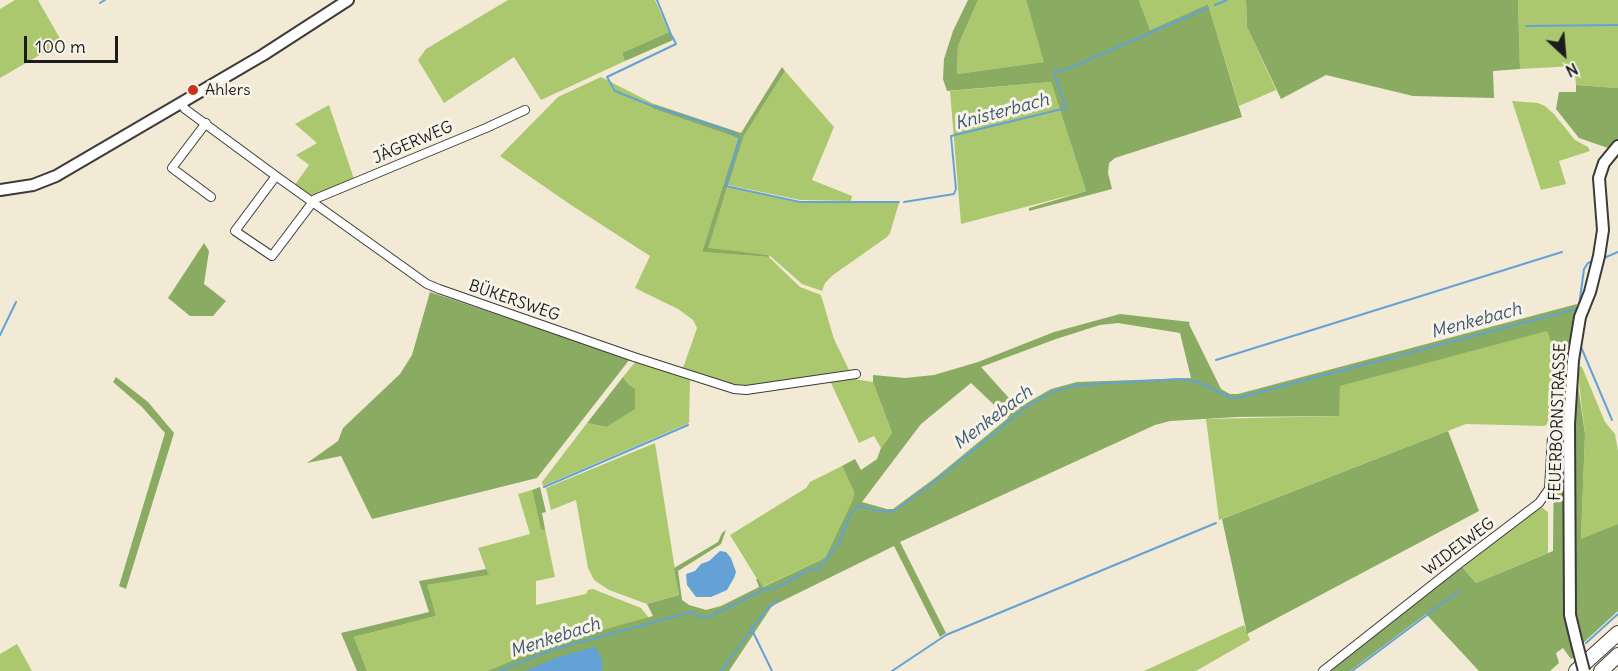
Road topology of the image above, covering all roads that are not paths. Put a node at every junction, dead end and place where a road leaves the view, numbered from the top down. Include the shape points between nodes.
1 (348, 0) edge
2 (181, 103) junction
3 (525, 110) dead end
4 (206, 123) junction
5 (1618, 146) edge
6 (276, 176) junction
7 (0, 190) edge
8 (211, 197) dead end
9 (313, 202) junction
10 (856, 374) dead end
11 (1569, 424) junction
12 (1618, 633) edge
13 (1618, 655) edge
14 (1323, 671) edge
15 (1576, 671) edge
16 (1584, 671) edge
17 (1601, 671) edge

1 - 2 street
2 - 4 street, BÜKERSWEG
2 - 7 street via 56,176 33,185
3 - 9 street, JÄGERWEG
4 - 6 street, BÜKERSWEG
4 - 8 street via 172,168
5 - 11 street, FEUERBORNSTRASSE via 1599,178 1603,230 1596,274 1576,336
6 - 9 street, BÜKERSWEG
6 - 9 street via 236,231 268,255 276,253
9 - 10 street, BÜKERSWEG via 439,290 725,387 746,390
11 - 14 street, WIDEIWEG via 1561,426 1552,437 1549,489 1539,504
11 - 16 street, FEUERBORNSTRASSE, bridge via 1569,615
12 - 15 highway
13 - 17 highway

